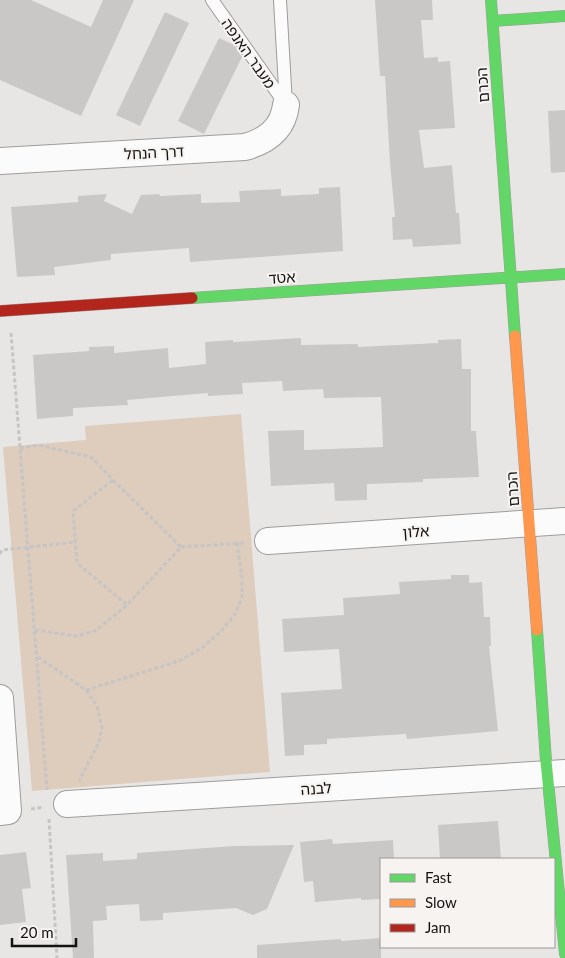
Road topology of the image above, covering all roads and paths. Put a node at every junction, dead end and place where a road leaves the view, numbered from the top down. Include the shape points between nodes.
1 (212, 0) edge
2 (280, 0) edge
3 (491, 0) edge
4 (565, 16) edge
5 (493, 21) junction
6 (286, 105) junction
7 (0, 161) edge
8 (565, 274) edge
9 (511, 277) junction
10 (4, 310) edge
11 (20, 448) junction
12 (113, 480) junction
13 (565, 521) edge
14 (529, 524) junction
15 (268, 541) joint
16 (76, 542) junction
17 (238, 543) junction
18 (181, 547) junction
19 (28, 548) junction
20 (0, 554) edge
21 (127, 605) junction
22 (35, 630) junction
23 (37, 656) junction
24 (86, 690) junction
25 (0, 698) edge
26 (556, 774) edge
27 (58, 805) junction
28 (4, 812) edge
29 (565, 954) edge
30 (57, 958) edge

1 - 6 lane, מעבר האנפה
2 - 6 lane
3 - 5 street, הכרם
4 - 5 street
5 - 9 street, הכרם
6 - 7 street, דרך הנחל via 278,129 266,139 245,148
8 - 9 street, אטד
9 - 10 street, אטד
9 - 14 street, הכרם
10 - 11 path
11 - 12 path via 39,446 91,457
11 - 19 path
12 - 16 path via 73,511
12 - 18 path
13 - 14 street, אלון
14 - 15 street, אלון
14 - 26 street, הכרם
15 - 17 path
16 - 19 path
16 - 21 path via 77,562
17 - 18 path
17 - 24 path via 242,598 234,616 220,632 202,648 179,661
18 - 21 path
19 - 20 path via 2,550
19 - 22 path
21 - 22 path via 95,631 76,636
22 - 23 path
23 - 24 path
23 - 27 path
24 - 27 path via 97,706 102,728 99,742
25 - 28 street
26 - 27 street, לבנה
26 - 29 street, הכרם
27 - 28 path
27 - 30 path

